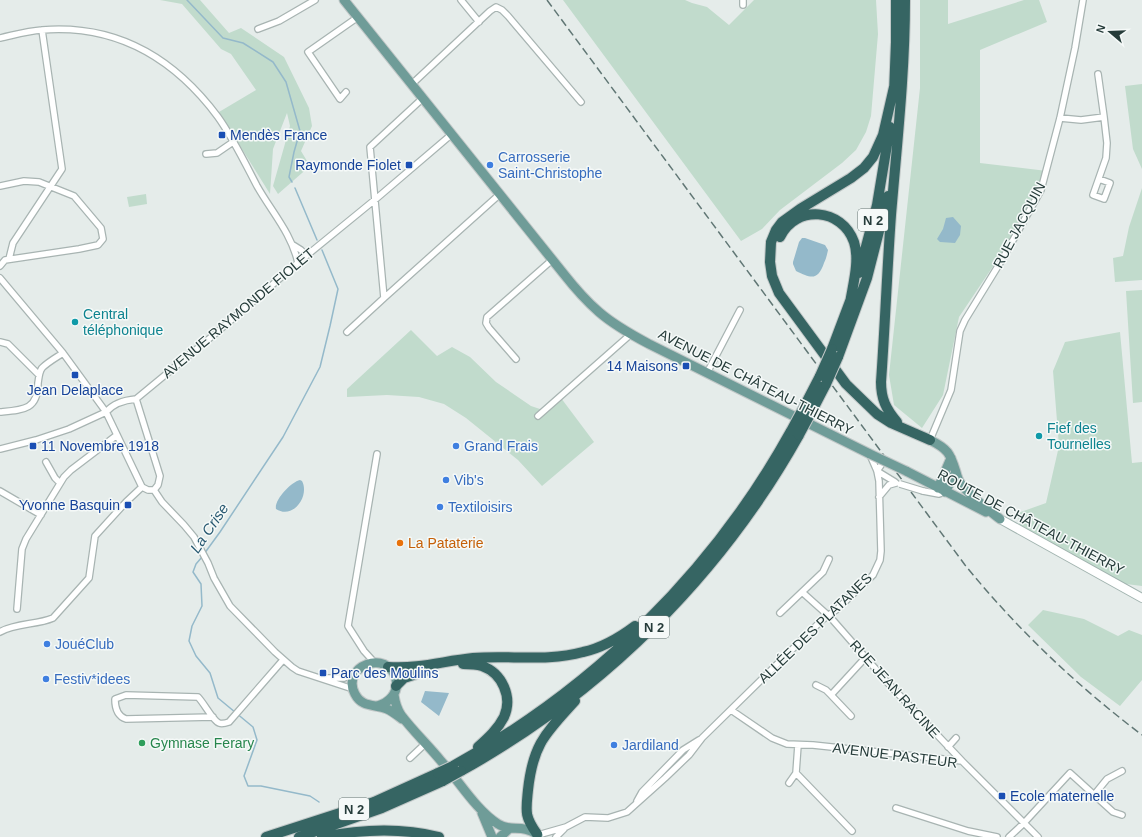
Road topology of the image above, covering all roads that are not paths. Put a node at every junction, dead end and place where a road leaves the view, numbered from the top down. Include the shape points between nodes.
1 (315, 0) edge
2 (344, 0) edge
3 (461, 0) edge
4 (896, 0) edge
5 (905, 0) edge
6 (1083, 0) edge
7 (358, 17) junction
8 (479, 22) junction
9 (258, 29) dead end
10 (42, 30) junction
11 (0, 38) edge
12 (1098, 74) dead end
13 (412, 84) junction
14 (894, 87) junction
15 (346, 92) dead end
16 (423, 98) junction
17 (581, 102) dead end
18 (1104, 117) junction
19 (1060, 118) junction
20 (452, 134) junction
21 (898, 137) junction
22 (233, 142) junction
23 (206, 154) dead end
24 (1099, 179) dead end
25 (0, 186) edge
26 (51, 186) junction
27 (500, 194) junction
28 (375, 200) junction
29 (292, 245) junction
30 (306, 256) junction
31 (9, 259) junction
32 (552, 260) junction
33 (298, 263) junction
34 (0, 266) edge
35 (0, 278) edge
36 (384, 298) junction
37 (850, 303) junction
38 (740, 310) dead end
39 (346, 332) dead end
40 (631, 334) junction
41 (0, 342) edge
42 (835, 352) junction
43 (63, 353) junction
44 (516, 359) dead end
45 (708, 373) junction
46 (38, 375) junction
47 (136, 399) junction
48 (0, 412) edge
49 (106, 412) junction
50 (538, 416) dead end
51 (897, 422) junction
52 (906, 429) junction
53 (795, 433) junction
54 (117, 435) junction
55 (930, 440) junction
56 (0, 449) edge
57 (377, 454) dead end
58 (870, 454) junction
59 (951, 458) junction
60 (884, 461) junction
61 (46, 462) dead end
62 (878, 471) junction
63 (956, 472) junction
64 (60, 482) junction
65 (897, 483) junction
66 (142, 487) junction
67 (154, 490) junction
68 (942, 490) junction
69 (0, 492) edge
70 (879, 498) junction
71 (41, 515) junction
72 (1000, 519) junction
73 (829, 558) dead end
74 (802, 592) junction
75 (1142, 598) edge
76 (661, 607) junction
77 (17, 609) dead end
78 (780, 613) dead end
79 (829, 616) junction
80 (0, 632) edge
81 (364, 651) junction
82 (866, 658) junction
83 (283, 660) junction
84 (374, 662) junction
85 (364, 665) junction
86 (388, 667) junction
87 (356, 673) junction
88 (323, 678) junction
89 (595, 680) junction
90 (816, 685) dead end
91 (353, 689) junction
92 (395, 691) junction
93 (831, 695) junction
94 (377, 706) junction
95 (731, 710) junction
96 (851, 716) dead end
97 (213, 717) junction
98 (408, 723) junction
99 (956, 738) dead end
100 (426, 743) junction
101 (798, 745) junction
102 (948, 747) junction
103 (410, 758) dead end
104 (962, 762) junction
105 (457, 768) junction
106 (1122, 771) dead end
107 (796, 773) junction
108 (440, 777) junction
109 (789, 783) dead end
110 (1094, 795) junction
111 (479, 808) junction
112 (896, 808) dead end
113 (1122, 816) dead end
114 (1024, 824) junction
115 (566, 827) junction
116 (510, 828) junction
117 (852, 831) dead end
118 (539, 835) edge
119 (266, 837) edge
120 (299, 837) edge
121 (322, 837) edge
122 (439, 837) edge
123 (492, 837) edge
124 (500, 837) edge
125 (556, 837) edge
126 (998, 837) edge
127 (1009, 837) edge
128 (1038, 837) edge

1 - 9 street via 279,21
2 - 7 main road, AVENUE DE CHÂTEAU-THIERRY
3 - 8 street
4 - 14 highway, N 2
5 - 21 highway, N 2 via 904,69
6 - 19 street, RUE JACQUIN
7 - 13 main road, AVENUE DE CHÂTEAU-THIERRY
7 - 15 street via 308,52 340,99
8 - 13 street
8 - 17 street via 494,8 502,10
10 - 11 street
10 - 22 street via 74,30 100,34 124,40 160,59 196,90 219,118
10 - 26 street via 62,162 62,169
12 - 18 street
13 - 16 main road, AVENUE DE CHÂTEAU-THIERRY
14 - 37 highway, N 2 via 877,204
14 - 52 highway via 883,135 869,162 851,178 785,219 773,236 769,256 777,288 846,384 877,414
16 - 20 main road, AVENUE DE CHÂTEAU-THIERRY
16 - 28 street via 370,147
18 - 19 street via 1081,120
18 - 24 street via 1106,158
19 - 55 street, RUE JACQUIN via 1041,190 960,331 951,390
20 - 27 main road, AVENUE DE CHÂTEAU-THIERRY
20 - 28 street, AVENUE RAYMONDE FIOLET
21 - 42 highway, N 2 via 889,191 873,256 860,300
21 - 51 highway via 881,389 886,408
22 - 23 street via 217,153
22 - 29 street
25 - 26 street via 31,181
26 - 31 street via 13,244
26 - 31 street via 74,196 101,228 103,238 98,245
27 - 32 main road, AVENUE DE CHÂTEAU-THIERRY
27 - 36 street
28 - 30 street, AVENUE RAYMONDE FIOLET
28 - 36 street
29 - 30 street
29 - 33 street
30 - 33 street, AVENUE RAYMONDE FIOLET
31 - 34 street
32 - 40 main road, AVENUE DE CHÂTEAU-THIERRY via 589,303
32 - 44 street via 487,317 488,328
33 - 47 street, AVENUE RAYMONDE FIOLET
35 - 43 street
36 - 39 street
37 - 42 highway, N 2
37 - 51 highway via 856,256 851,235 841,223 825,215 814,213 801,217 786,228 777,245 775,259 783,291 855,388 869,402
38 - 45 street
40 - 45 main road, AVENUE DE CHÂTEAU-THIERRY
40 - 50 street
41 - 46 street via 8,344
42 - 53 highway, N 2, bridge
43 - 46 street via 42,368
43 - 49 street
45 - 58 main road, AVENUE DE CHÂTEAU-THIERRY
46 - 48 street via 37,398 30,406
47 - 49 street, AVENUE RAYMONDE FIOLET via 120,402
47 - 67 street via 160,476
49 - 54 street
49 - 56 street, AVENUE RAYMONDE FIOLET via 69,429
51 - 52 highway
52 - 55 highway
53 - 76 highway, N 2 via 699,566
53 - 89 highway, N 2 via 763,495 709,567 653,628
54 - 64 street via 71,470
54 - 66 street
55 - 59 main road via 947,450
57 - 81 street via 348,626
58 - 60 main road, AVENUE DE CHÂTEAU-THIERRY, bridge
58 - 62 street
59 - 63 main road
59 - 68 main road
60 - 62 street
60 - 68 main road, ROUTE DE CHÂTEAU-THIERRY, bridge
61 - 64 street
62 - 65 street
62 - 70 street, ALLÉE DES PLATANES
63 - 68 main road
63 - 72 main road via 958,480 967,491
64 - 71 street
65 - 68 street, bridge via 940,494
65 - 70 street via 884,490
66 - 67 street
66 - 80 street via 95,536 88,578 53,618
67 - 83 street via 184,525 200,549 230,606
68 - 72 main road, ROUTE DE CHÂTEAU-THIERRY
69 - 71 street
70 - 79 street, ALLÉE DES PLATANES via 880,560 873,575
71 - 77 street via 22,549
72 - 75 main road, ROUTE DE CHÂTEAU-THIERRY
73 - 74 street via 823,572
74 - 78 street
74 - 79 street, RUE JEAN RACINE
76 - 86 highway via 615,639 592,650 576,654 474,658 418,667
76 - 105 highway, N 2 via 572,687
79 - 82 street, RUE JEAN RACINE
79 - 95 street, ALLÉE DES PLATANES
81 - 84 street
81 - 85 street
82 - 93 street
82 - 102 street, RUE JEAN RACINE
83 - 88 street via 298,671
83 - 97 street via 229,722 219,723
84 - 85 main road
84 - 86 main road
85 - 87 main road
86 - 92 main road via 396,679
87 - 88 street via 344,678
87 - 91 main road
88 - 91 street
89 - 105 highway, N 2 via 497,751
89 - 118 highway via 548,731 534,755 526,812 529,823
90 - 93 street
91 - 94 main road via 364,704
92 - 94 main road via 389,700
92 - 98 main road via 400,714
92 - 105 highway via 404,678 463,664 482,666 499,678 507,699 504,716 497,727
93 - 96 street
94 - 98 main road
95 - 101 street, AVENUE PASTEUR via 772,738
95 - 115 street, ALLÉE DES PLATANES via 702,738 683,750 642,792 627,812 608,818 586,817
97 - 97 street via 204,703 194,696 126,695 115,699 115,707 126,719
98 - 100 main road
99 - 102 street
100 - 103 street
100 - 111 main road
101 - 104 street, AVENUE PASTEUR
101 - 107 street
102 - 104 street, RUE JEAN RACINE
104 - 114 street, AVENUE PASTEUR
105 - 108 highway, N 2, bridge
106 - 110 street via 1107,780
107 - 109 street
107 - 117 street
108 - 119 highway, N 2 via 329,818
108 - 120 highway, N 2 via 382,808
110 - 113 street via 1113,812
110 - 114 street via 1070,773
111 - 116 main road via 498,824
111 - 123 main road
112 - 126 street via 968,831
114 - 127 street
114 - 128 street, AVENUE PASTEUR
115 - 118 street, ALLÉE DES PLATANES
115 - 125 street, ALLÉE DES PLATANES
116 - 118 main road via 524,828
116 - 124 main road
121 - 122 highway via 379,829

